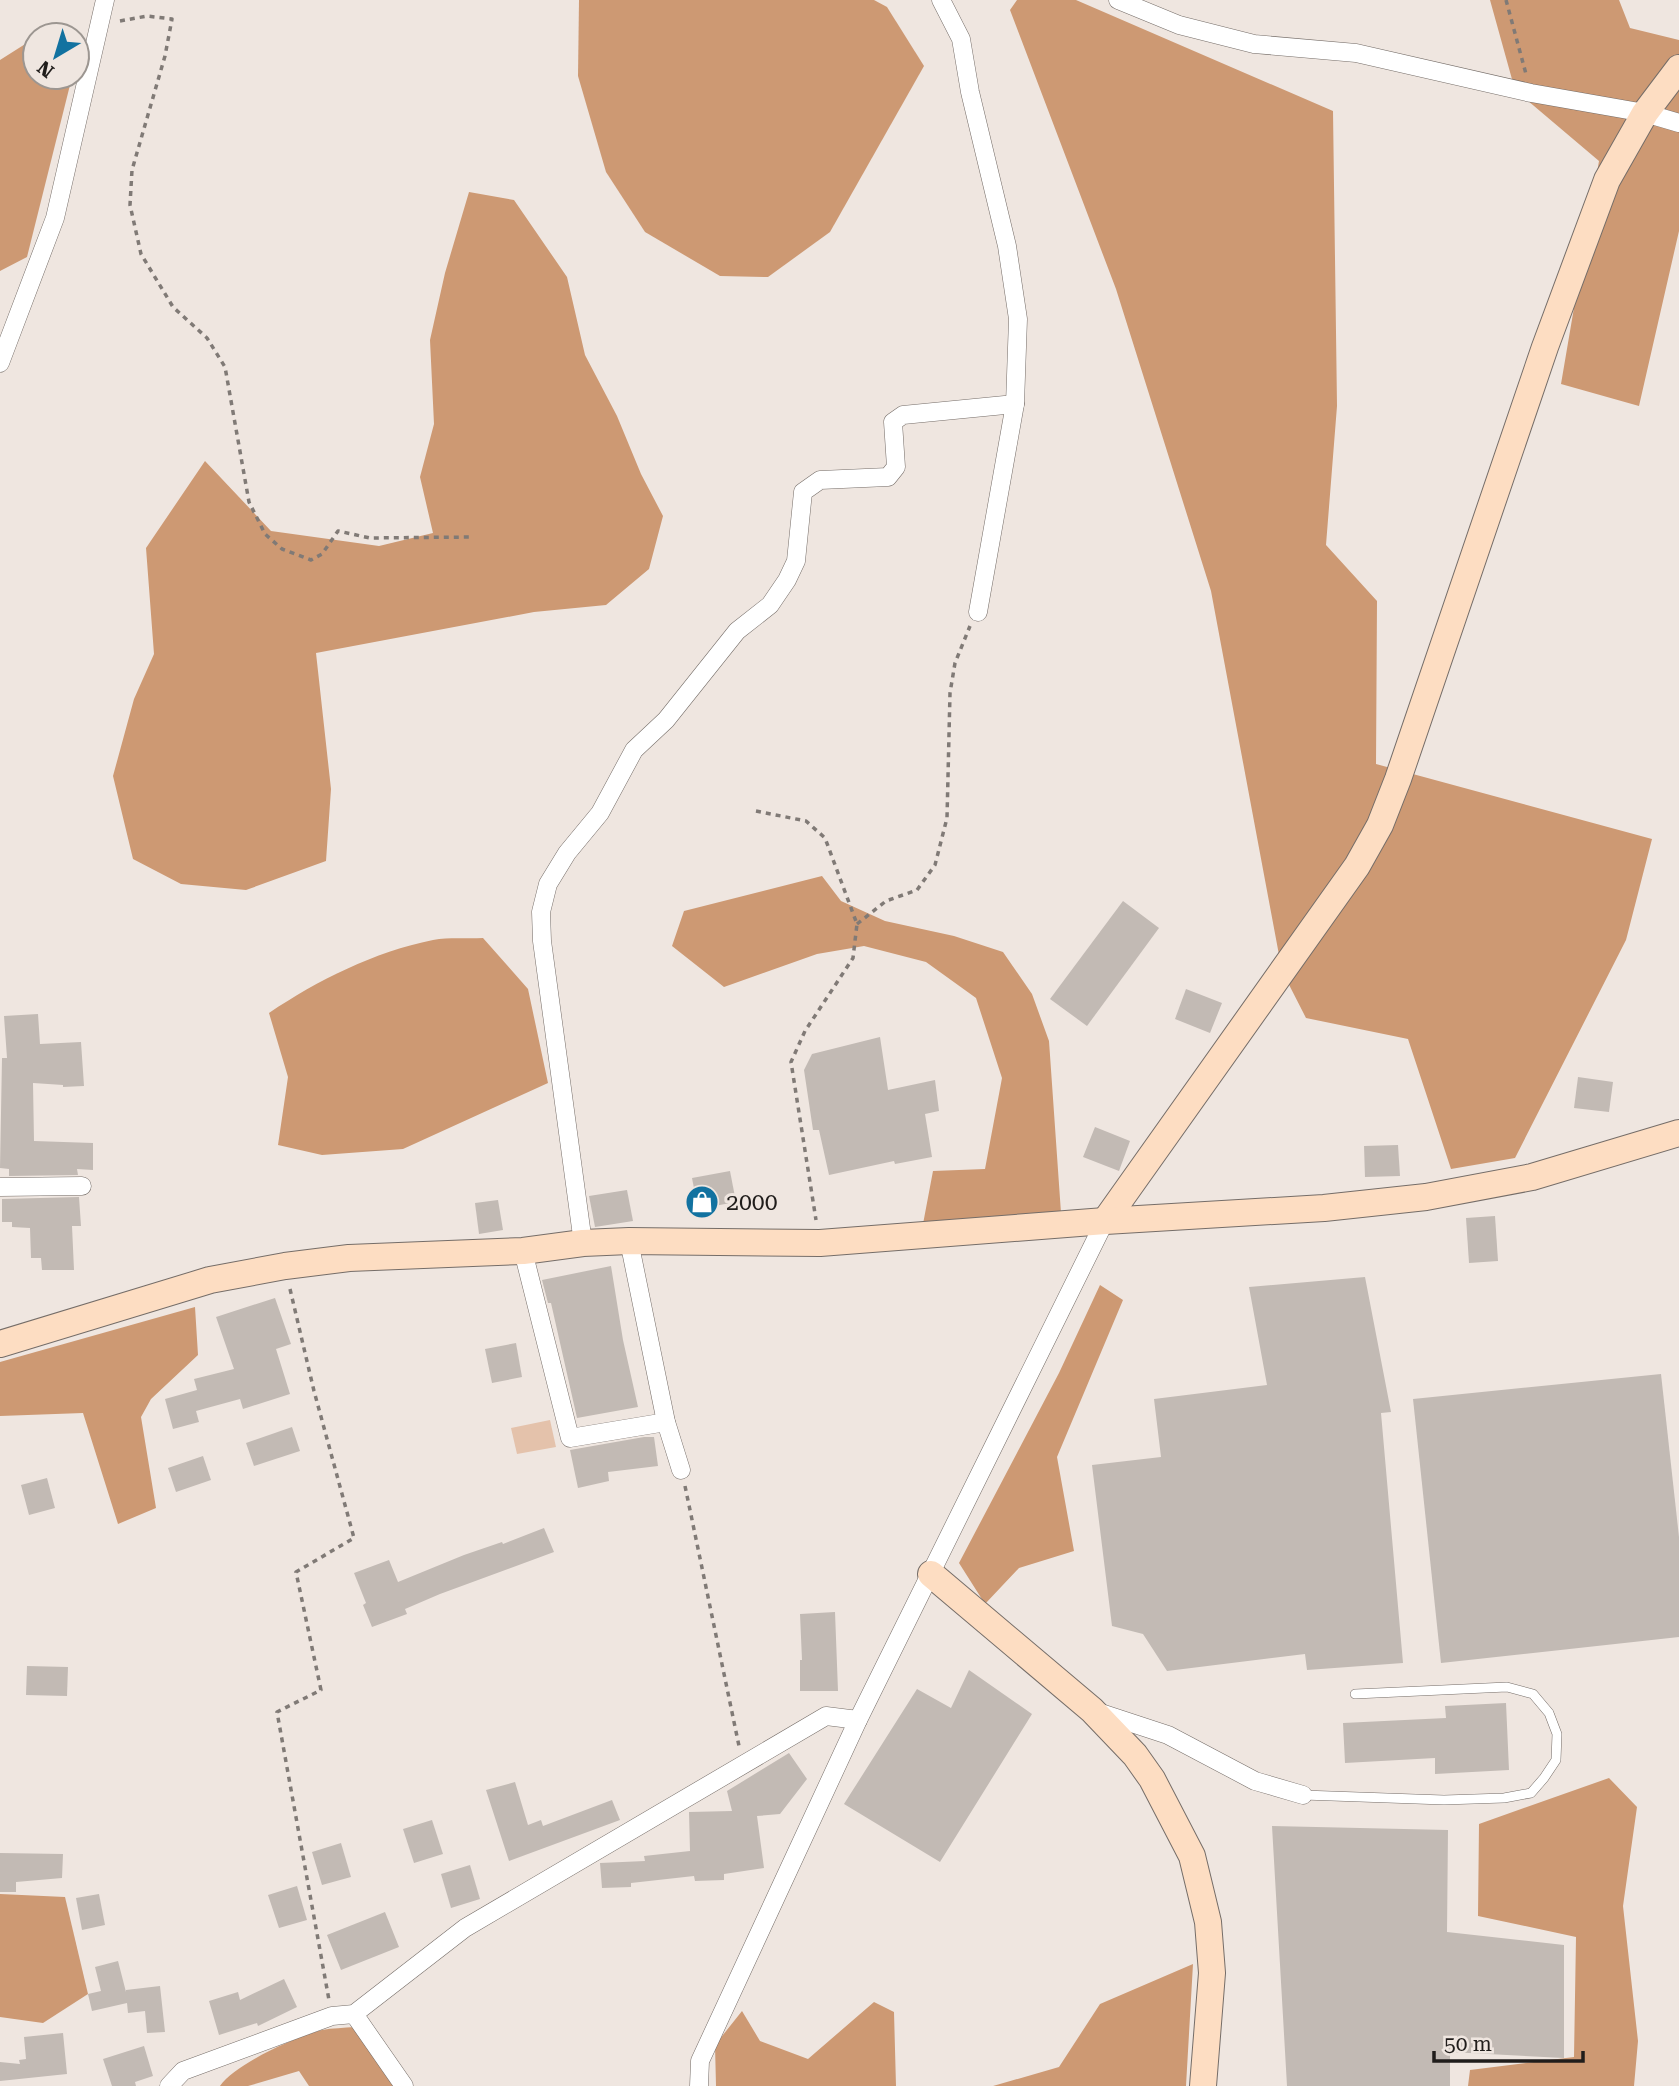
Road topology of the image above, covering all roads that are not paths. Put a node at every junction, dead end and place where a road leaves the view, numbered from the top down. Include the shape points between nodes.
1 (105, 0) edge
2 (941, 0) edge
3 (1118, 0) edge
4 (1679, 68) edge
5 (1645, 113) junction
6 (1679, 123) edge
7 (0, 363) edge
8 (1015, 404) junction
9 (978, 612) road end
10 (1679, 1133) edge
11 (82, 1186) dead end
12 (0, 1187) edge
13 (1105, 1221) junction
14 (629, 1241) junction
15 (583, 1243) junction
16 (523, 1251) junction
17 (0, 1344) edge
18 (666, 1422) junction
19 (681, 1470) road end
20 (931, 1574) junction
21 (1355, 1694) dead end
22 (1092, 1710) junction
23 (858, 1720) junction
24 (1303, 1795) joint
25 (354, 2014) junction
26 (169, 2086) edge
27 (404, 2086) edge
28 (699, 2086) edge
29 (1203, 2086) edge

1 - 7 street via 55,218
2 - 8 street via 961,39 1007,246 1018,319
3 - 5 street via 1179,25 1254,44 1356,53 1531,93
4 - 5 street
5 - 6 street
5 - 13 street via 1607,180 1592,218 1380,825 1357,866
8 - 9 street
8 - 15 street via 902,415 893,422 896,467 888,477 820,480 803,492 796,561 787,580 769,605 737,631 666,720 634,750 600,813 548,884 541,912 542,941
10 - 13 street via 1532,1177 1426,1197
11 - 12 street
13 - 14 street via 820,1243
13 - 20 street
14 - 15 street
14 - 18 street
15 - 16 street
16 - 17 street via 349,1258 285,1266 210,1280
16 - 18 street via 570,1438
18 - 19 street
20 - 22 street
20 - 23 street
21 - 24 lane via 1507,1687 1533,1695 1549,1713 1558,1734 1556,1760 1531,1793 1504,1798
22 - 24 street via 1168,1735 1255,1781
22 - 29 street via 1152,1779 1192,1856 1208,1922 1212,1973
23 - 25 street via 826,1716 465,1928
23 - 28 street via 700,2061
25 - 26 street via 332,2016 183,2071
25 - 27 street

